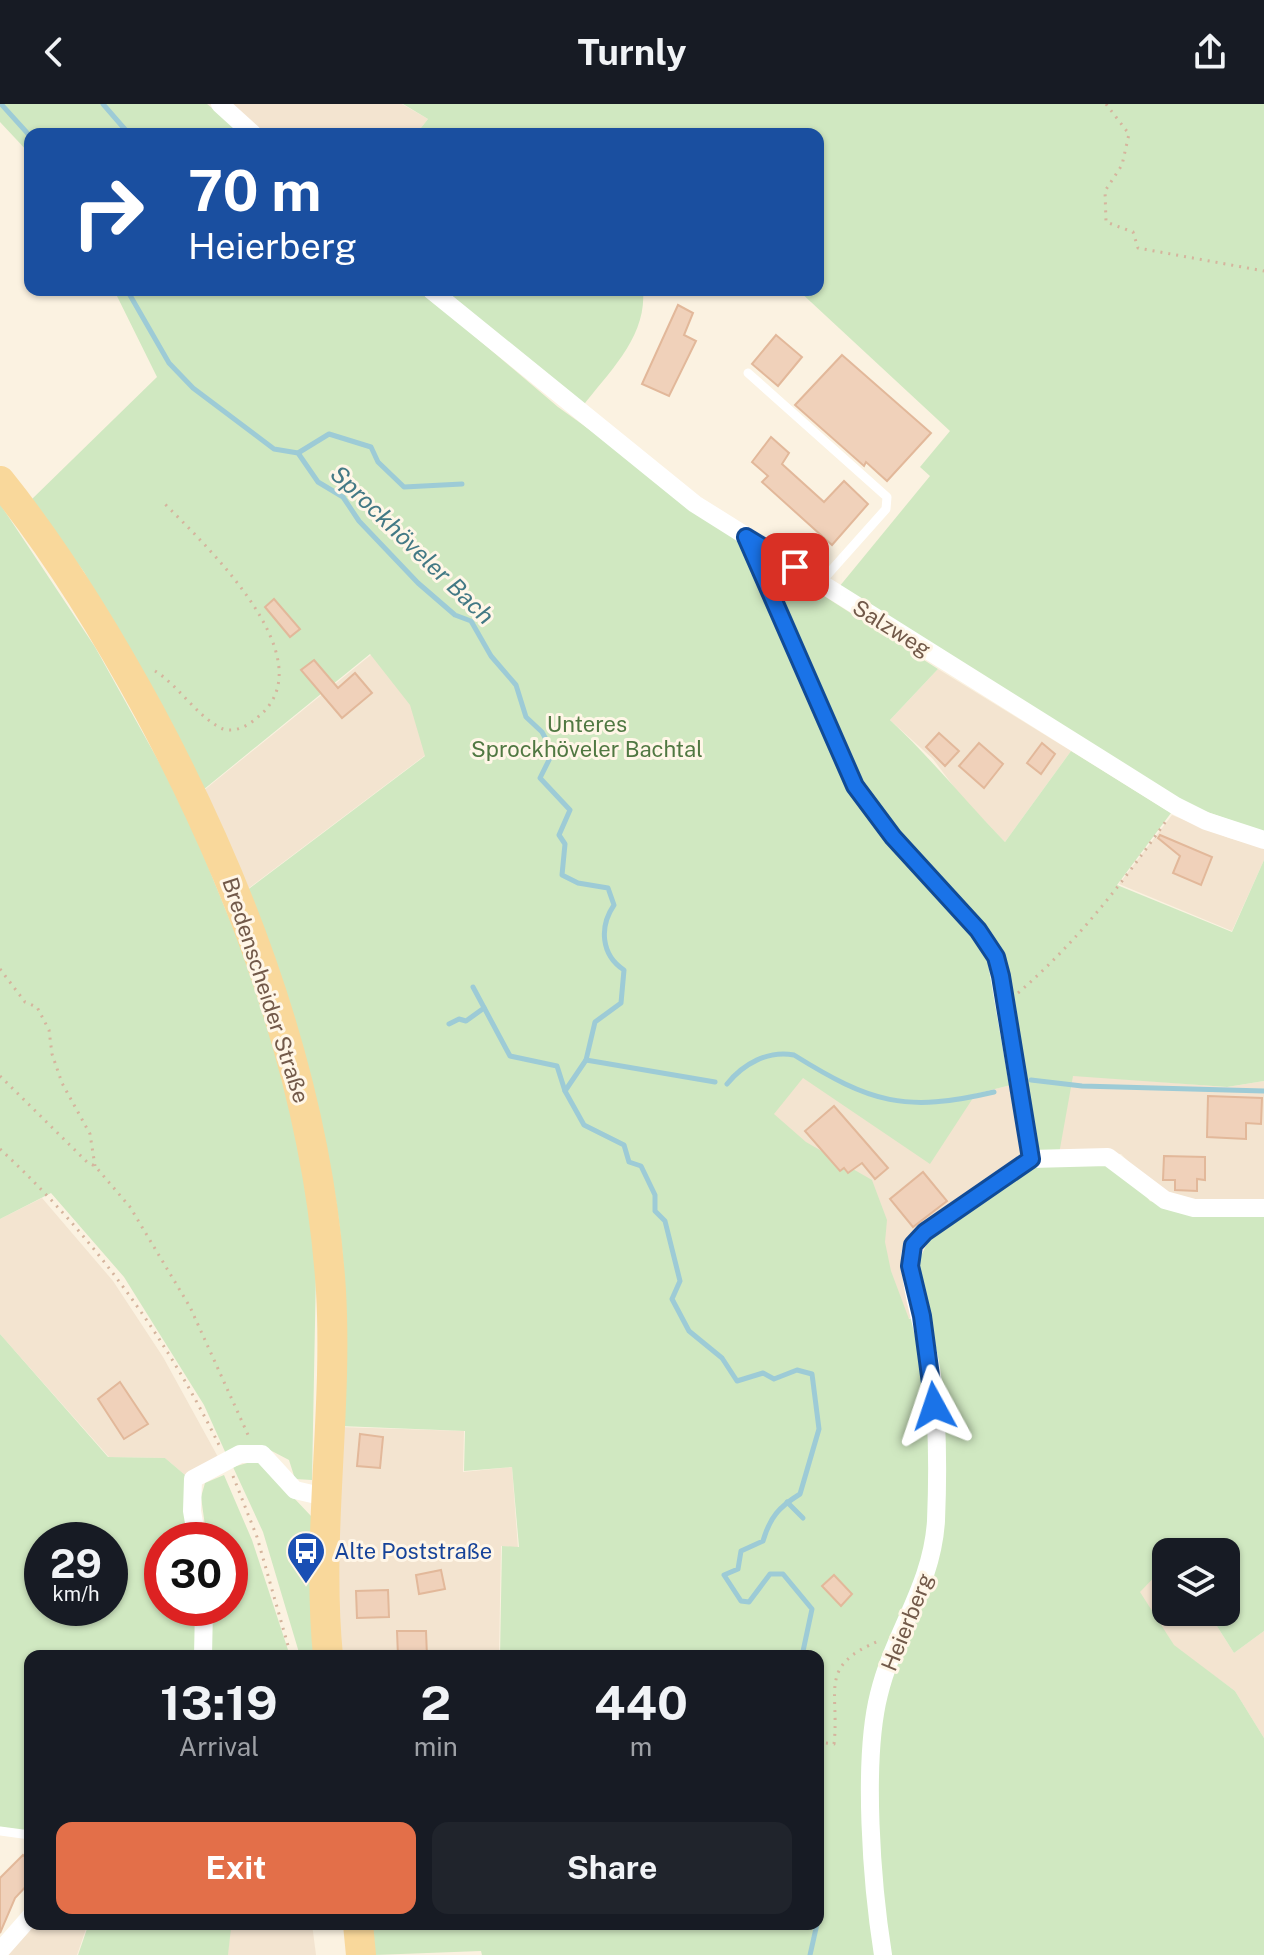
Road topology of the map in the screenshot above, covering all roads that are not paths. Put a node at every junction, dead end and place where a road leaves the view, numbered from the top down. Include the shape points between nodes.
1 (220, 104) edge
2 (246, 128) edge
3 (438, 296) edge
4 (748, 373) dead end
5 (0, 481) edge
6 (746, 537) junction
7 (820, 583) junction
8 (1264, 840) edge
9 (1031, 1159) junction
10 (1264, 1208) edge
11 (325, 1497) junction
12 (194, 1522) edge
13 (204, 1626) edge
14 (203, 1650) edge
15 (328, 1650) edge
16 (0, 1831) edge
17 (24, 1834) edge
18 (24, 1924) edge
19 (359, 1930) edge
20 (0, 1951) edge
21 (361, 1955) edge
22 (883, 1955) edge

1 - 2 street
3 - 6 street, Salzweg via 648,468
4 - 7 lane via 887,497 886,509
5 - 11 main road, Bredenscheider Straße via 71,577 124,666 216,844 295,1067 321,1193 331,1294
6 - 7 street, Salzweg
6 - 9 street via 855,786 996,957
7 - 8 street, Salzweg via 1176,806
9 - 10 street via 1108,1157 1165,1200 1194,1208
9 - 22 street, Heierberg via 925,1232 910,1255 932,1376 936,1521 928,1573 898,1636 879,1694 872,1765 873,1852
11 - 12 street via 295,1490 274,1463 238,1458 193,1479
11 - 15 main road, Bredenscheider Straße via 322,1584
13 - 14 street
16 - 17 lane
18 - 20 street
19 - 21 main road

